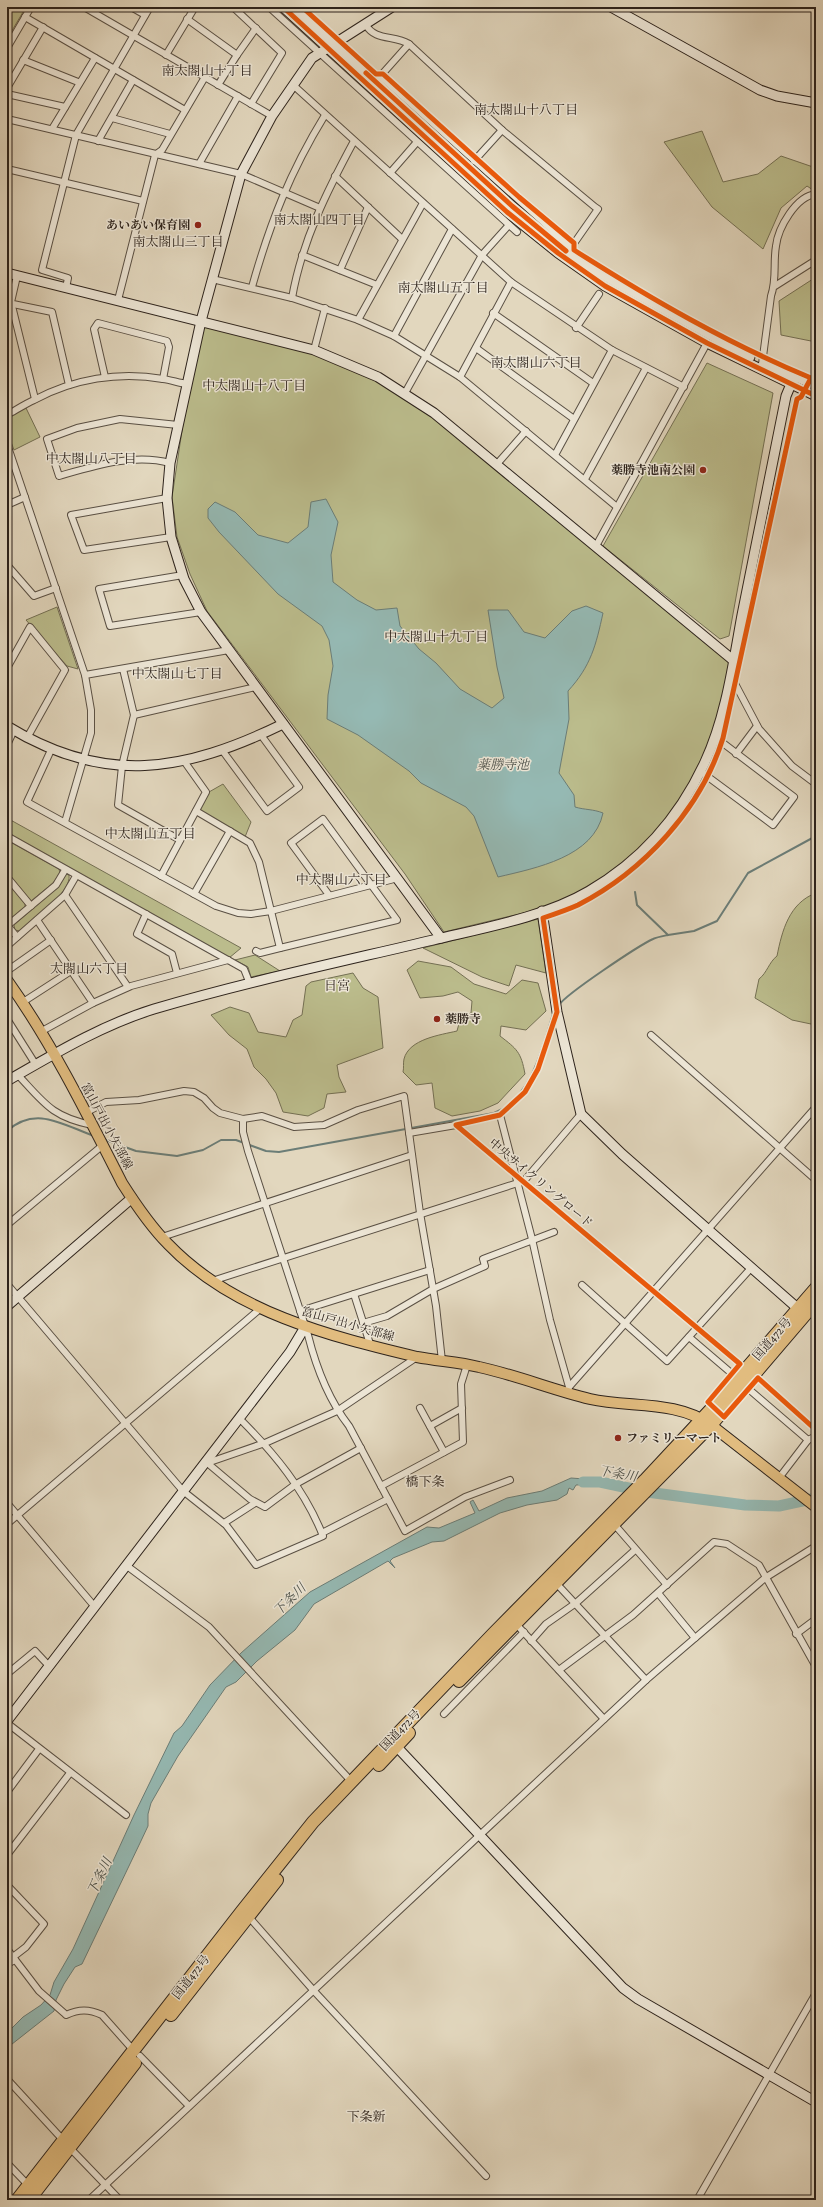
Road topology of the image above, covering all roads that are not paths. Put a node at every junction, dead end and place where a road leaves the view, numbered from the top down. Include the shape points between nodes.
1 (31, 7) edge
2 (84, 7) edge
3 (131, 7) edge
4 (150, 7) edge
5 (195, 7) edge
6 (233, 7) edge
7 (269, 7) edge
8 (283, 7) edge
9 (294, 7) edge
10 (392, 7) edge
11 (611, 7) edge
12 (145, 15) junction
13 (25, 17) junction
14 (187, 20) junction
15 (366, 25) junction
16 (43, 27) junction
17 (256, 28) junction
18 (133, 35) junction
19 (409, 44) junction
20 (7, 48) edge
21 (327, 48) junction
22 (166, 55) junction
23 (237, 55) junction
24 (94, 58) junction
25 (23, 60) junction
26 (114, 69) junction
27 (205, 77) junction
28 (378, 79) junction
29 (133, 80) junction
30 (78, 82) junction
31 (218, 85) junction
32 (293, 86) junction
33 (7, 88) edge
34 (7, 94) edge
35 (238, 96) junction
36 (816, 103) edge
37 (251, 104) junction
38 (65, 107) junction
39 (185, 110) junction
40 (325, 115) junction
41 (272, 116) junction
42 (112, 118) junction
43 (7, 119) edge
44 (52, 129) junction
45 (502, 130) junction
46 (170, 134) junction
47 (76, 135) junction
48 (98, 141) junction
49 (354, 141) junction
50 (417, 142) junction
51 (155, 155) junction
52 (474, 161) junction
53 (199, 164) junction
54 (7, 169) edge
55 (390, 173) junction
56 (241, 174) junction
57 (335, 176) junction
58 (63, 182) junction
59 (283, 193) junction
60 (816, 194) edge
61 (143, 201) junction
62 (423, 203) junction
63 (368, 207) junction
64 (320, 208) junction
65 (508, 225) junction
66 (452, 229) junction
67 (517, 232) dead end
68 (402, 239) junction
69 (570, 249) junction
70 (302, 255) junction
71 (482, 255) junction
72 (816, 260) edge
73 (340, 270) junction
74 (7, 273) edge
75 (18, 276) junction
76 (212, 279) junction
77 (511, 282) junction
78 (377, 285) junction
79 (774, 286) junction
80 (252, 287) junction
81 (66, 288) junction
82 (599, 294) dead end
83 (292, 298) junction
84 (118, 300) junction
85 (13, 304) junction
86 (325, 308) junction
87 (494, 313) junction
88 (358, 320) junction
89 (201, 321) junction
90 (576, 328) junction
91 (394, 336) junction
92 (707, 343) junction
93 (476, 348) junction
94 (314, 350) junction
95 (612, 350) junction
96 (427, 356) junction
97 (762, 364) junction
98 (646, 368) junction
99 (460, 376) junction
100 (105, 377) junction
101 (163, 379) junction
102 (793, 380) junction
103 (593, 383) junction
104 (187, 384) junction
105 (69, 385) junction
106 (816, 385) edge
107 (684, 387) junction
108 (405, 393) junction
109 (816, 396) edge
110 (35, 399) junction
111 (7, 415) edge
112 (574, 419) junction
113 (178, 425) junction
114 (526, 431) junction
115 (7, 444) edge
116 (555, 455) junction
117 (9, 457) edge
118 (170, 462) junction
119 (497, 464) junction
120 (585, 479) junction
121 (26, 497) junction
122 (167, 498) junction
123 (7, 505) edge
124 (617, 507) junction
125 (171, 537) junction
126 (596, 546) junction
127 (7, 566) edge
128 (183, 575) junction
129 (56, 588) junction
130 (201, 612) junction
131 (229, 650) junction
132 (733, 660) junction
133 (7, 668) edge
134 (123, 669) junction
135 (730, 674) junction
136 (85, 675) junction
137 (256, 687) junction
138 (134, 715) junction
139 (283, 724) junction
140 (757, 726) junction
141 (11, 728) edge
142 (261, 735) junction
143 (715, 737) junction
144 (27, 738) junction
145 (7, 744) edge
146 (51, 750) junction
147 (222, 750) junction
148 (736, 754) junction
149 (83, 760) junction
150 (184, 761) junction
151 (122, 766) junction
152 (700, 771) junction
153 (816, 784) edge
154 (196, 811) junction
155 (65, 822) junction
156 (230, 831) junction
157 (7, 836) edge
158 (180, 840) junction
159 (65, 870) junction
160 (76, 876) junction
161 (161, 876) junction
162 (7, 877) edge
163 (398, 878) junction
164 (371, 885) junction
165 (194, 894) junction
166 (65, 895) junction
167 (329, 895) junction
168 (31, 906) junction
169 (271, 910) junction
170 (542, 911) junction
171 (146, 914) junction
172 (37, 920) junction
173 (7, 926) edge
174 (17, 937) junction
175 (441, 938) junction
176 (51, 940) junction
177 (7, 946) edge
178 (280, 948) junction
179 (256, 951) dead end
180 (228, 960) junction
181 (7, 970) edge
182 (71, 971) junction
183 (177, 973) junction
184 (7, 980) edge
185 (250, 984) junction
186 (128, 987) junction
187 (23, 1002) junction
188 (93, 1003) junction
189 (7, 1019) edge
190 (42, 1031) junction
191 (651, 1035) dead end
192 (54, 1054) junction
193 (36, 1065) junction
194 (18, 1075) junction
195 (7, 1081) edge
196 (816, 1107) edge
197 (86, 1113) junction
198 (581, 1114) junction
199 (500, 1115) dead end
200 (242, 1119) junction
201 (456, 1125) dead end
202 (93, 1126) junction
203 (409, 1133) junction
204 (102, 1144) junction
205 (779, 1148) junction
206 (412, 1156) junction
207 (816, 1180) edge
208 (516, 1182) junction
209 (132, 1198) junction
210 (266, 1203) junction
211 (420, 1212) junction
212 (7, 1225) edge
213 (708, 1229) junction
214 (554, 1232) dead end
215 (162, 1237) junction
216 (532, 1239) junction
217 (283, 1257) junction
218 (752, 1268) junction
219 (430, 1270) junction
220 (212, 1281) junction
221 (7, 1284) edge
222 (582, 1285) dead end
223 (816, 1288) edge
224 (433, 1289) junction
225 (354, 1294) junction
226 (18, 1297) junction
227 (816, 1302) edge
228 (7, 1306) edge
229 (261, 1308) junction
230 (300, 1311) junction
231 (802, 1312) junction
232 (363, 1323) junction
233 (625, 1323) junction
234 (305, 1327) junction
235 (689, 1336) junction
236 (370, 1344) junction
237 (418, 1357) junction
238 (442, 1361) junction
239 (467, 1365) junction
240 (740, 1382) junction
241 (420, 1408) dead end
242 (462, 1408) junction
243 (337, 1411) junction
244 (239, 1418) junction
245 (706, 1421) junction
246 (125, 1423) junction
247 (430, 1426) junction
248 (816, 1436) edge
249 (808, 1440) junction
250 (265, 1444) junction
251 (361, 1448) junction
252 (444, 1452) junction
253 (206, 1462) junction
254 (779, 1478) junction
255 (510, 1480) dead end
256 (296, 1484) junction
257 (381, 1486) junction
258 (183, 1491) junction
259 (388, 1499) junction
260 (7, 1503) edge
261 (255, 1503) junction
262 (816, 1507) edge
263 (621, 1511) junction
264 (17, 1515) junction
265 (224, 1523) junction
266 (7, 1524) edge
267 (614, 1524) junction
268 (322, 1533) junction
269 (816, 1546) edge
270 (635, 1550) junction
271 (126, 1566) junction
272 (765, 1578) junction
273 (556, 1583) junction
274 (667, 1585) junction
275 (658, 1593) junction
276 (576, 1603) junction
277 (95, 1607) junction
278 (816, 1619) edge
279 (520, 1628) junction
280 (605, 1634) junction
281 (796, 1634) junction
282 (696, 1638) junction
283 (531, 1641) junction
284 (49, 1666) junction
285 (559, 1670) junction
286 (7, 1674) edge
287 (646, 1680) junction
288 (816, 1680) edge
289 (444, 1714) dead end
290 (604, 1719) junction
291 (7, 1722) edge
292 (397, 1747) junction
293 (39, 1750) junction
294 (70, 1773) junction
295 (351, 1781) junction
296 (7, 1792) edge
297 (126, 1815) dead end
298 (480, 1835) junction
299 (7, 1855) edge
300 (7, 1885) edge
301 (249, 1918) junction
302 (7, 1949) edge
303 (14, 1958) junction
304 (7, 1964) edge
305 (314, 1991) junction
306 (816, 1993) edge
307 (137, 2053) junction
308 (769, 2075) junction
309 (7, 2079) edge
310 (816, 2102) edge
311 (189, 2106) junction
312 (66, 2144) junction
313 (7, 2163) edge
314 (486, 2176) dead end
315 (106, 2185) junction
316 (32, 2194) edge
317 (17, 2200) edge
318 (90, 2200) edge
319 (120, 2200) edge
320 (696, 2200) edge

1 - 13 street
2 - 18 street
3 - 12 street
4 - 12 street
5 - 14 street
6 - 17 street
7 - 21 street
8 - 21 street
9 - 21 street
10 - 15 street
11 - 36 street via 760,90 777,96
12 - 18 street
13 - 16 street
13 - 20 street
14 - 22 street
14 - 23 street
15 - 19 street via 375,35 403,40
15 - 21 street
16 - 24 street
16 - 25 street
17 - 23 street
17 - 37 street via 282,53
18 - 22 street
18 - 26 street
19 - 28 street
19 - 45 street
21 - 28 street
21 - 32 street via 312,58
21 - 50 street
21 - 92 street via 507,212 558,253 605,286
22 - 27 street
23 - 31 street
24 - 26 street
24 - 30 street
25 - 30 street
25 - 33 street
26 - 29 street
26 - 47 street
27 - 31 street
27 - 39 street
28 - 52 street
28 - 69 street via 512,206
29 - 39 street
29 - 42 street
30 - 38 street
31 - 35 street
32 - 40 street
32 - 41 street
34 - 38 street
35 - 37 street
35 - 53 street
37 - 41 street
38 - 44 street
39 - 46 street
40 - 49 street
40 - 59 street via 302,152
41 - 56 street
42 - 46 street
42 - 48 street
43 - 44 street
44 - 47 street
45 - 52 street
45 - 69 street via 598,209
46 - 51 street via 162,150
47 - 48 street
47 - 58 street
48 - 51 street
49 - 55 street
49 - 57 street
50 - 55 street
50 - 65 street
51 - 53 street
51 - 61 street
52 - 69 street
53 - 56 street
54 - 58 street
55 - 62 street
56 - 59 street
56 - 76 street
57 - 63 street
57 - 64 street
58 - 61 street
58 - 81 street via 42,270 68,278
59 - 64 street
59 - 80 street via 266,238
60 - 79 street via 798,202 781,230 776,245
61 - 84 street
62 - 66 street
62 - 68 street
63 - 68 street
63 - 73 street
64 - 70 street
65 - 67 street
65 - 71 street
66 - 71 street
66 - 91 street
68 - 78 street
69 - 97 street via 644,299
70 - 73 street
70 - 83 street
71 - 77 street
71 - 96 street
72 - 79 street
73 - 78 street
74 - 75 street
75 - 81 street
75 - 85 street via 11,302
76 - 80 street
76 - 89 street
77 - 87 street
77 - 90 street
78 - 88 street
79 - 97 street
80 - 83 street
81 - 84 street
82 - 90 street
83 - 86 street
84 - 89 street
85 - 105 street via 52,312
85 - 110 street
86 - 88 street
86 - 94 street
87 - 93 street
87 - 103 street
88 - 91 street
89 - 94 street
89 - 104 street
90 - 95 street
91 - 96 street
92 - 102 street
92 - 107 street
93 - 99 street
93 - 112 street
94 - 108 street via 378,377
95 - 98 street
95 - 103 street
96 - 99 street
96 - 108 street
97 - 102 street
98 - 107 street
98 - 120 street
99 - 114 street
100 - 101 street
100 - 101 street via 94,329 98,323 167,340 169,347
100 - 105 street
101 - 104 street
102 - 106 street
102 - 109 street
102 - 132 street via 786,396
103 - 112 street
104 - 113 street
105 - 110 street
107 - 124 street
108 - 119 street
110 - 111 street
112 - 116 street
113 - 118 street
113 - 118 street via 120,418 77,428 47,439 59,476 111,462
114 - 116 street
114 - 119 street
115 - 117 street
116 - 120 street
117 - 121 street
118 - 122 street
119 - 126 street
120 - 124 street
121 - 123 street
121 - 129 street
122 - 125 street
122 - 125 street via 72,515 84,550
124 - 126 street
125 - 128 street
126 - 132 street
127 - 129 street via 34,596
128 - 130 street
128 - 130 street via 99,589 110,626
129 - 136 street
130 - 131 street
131 - 134 street
131 - 137 street
132 - 135 street
133 - 144 street via 30,627 65,670
134 - 136 street
134 - 138 street
135 - 140 street
135 - 143 street
136 - 149 street via 91,710 91,733
137 - 138 street
137 - 139 street
138 - 151 street
139 - 142 street
139 - 163 street
140 - 148 street
140 - 153 street via 792,766
141 - 144 street
141 - 145 street
142 - 147 street
142 - 147 street via 299,787 267,811
143 - 148 street
143 - 152 street
144 - 146 street
146 - 149 street
146 - 155 street via 27,802
147 - 150 street
148 - 152 street via 794,797 773,825
149 - 151 street
149 - 155 street
150 - 151 street via 152,766
150 - 154 street via 206,792
151 - 158 street via 118,805
152 - 170 street via 668,824 633,859 589,892
154 - 156 street
154 - 158 street
155 - 161 street
156 - 165 street
156 - 169 street via 250,843 256,853
157 - 159 street
158 - 161 street
159 - 160 street
159 - 168 street via 56,885
160 - 166 street
160 - 171 street
161 - 165 street
162 - 168 street
163 - 164 street
163 - 175 street
164 - 167 street
164 - 167 street via 323,819 291,843
164 - 178 street via 396,920
165 - 169 street via 216,906 238,913 251,914
166 - 172 street
166 - 186 street
167 - 169 street
168 - 173 street
169 - 178 street
170 - 175 street
170 - 198 street via 557,1012
171 - 180 street
171 - 183 street via 137,934 172,954
172 - 174 street
172 - 176 street
173 - 174 street
174 - 177 street
175 - 185 street
176 - 181 street
176 - 182 street
178 - 179 street via 260,953
180 - 183 street
180 - 185 street via 244,969
182 - 187 street
182 - 188 street
183 - 186 street
184 - 187 main road, 富山戸出小矢部線
185 - 192 street via 152,1010
186 - 188 street
187 - 190 main road, 富山戸出小矢部線
188 - 190 street
189 - 193 street
190 - 192 main road, 富山戸出小矢部線
191 - 205 street
192 - 193 street
192 - 197 main road, 富山戸出小矢部線
193 - 194 street
194 - 195 street
194 - 202 street via 48,1108 62,1116
196 - 205 street
197 - 200 street via 106,1102 139,1100 184,1091 194,1092 204,1098 220,1113
197 - 202 main road, 富山戸出小矢部線
198 - 208 street via 524,1181
198 - 213 street via 622,1154
199 - 208 street
200 - 203 street via 262,1116 294,1127 324,1125 358,1110 404,1096
200 - 210 street via 248,1151
201 - 203 street
202 - 204 main road, 富山戸出小矢部線
203 - 206 street
204 - 209 main road, 富山戸出小矢部線
204 - 212 street
205 - 207 street
205 - 213 street
206 - 210 street
206 - 211 street
208 - 211 street
208 - 216 street
209 - 215 main road, 富山戸出小矢部線
209 - 226 street
210 - 215 street
210 - 217 street
211 - 217 street
211 - 219 street
213 - 218 street
213 - 233 street
214 - 216 street
215 - 220 main road, 富山戸出小矢部線 via 196,1270
216 - 224 street via 483,1259 485,1266
216 - 233 street via 550,1320 569,1387
217 - 220 street
217 - 230 street
218 - 231 street
218 - 235 street
219 - 224 street
219 - 225 street
220 - 229 main road, 富山戸出小矢部線
221 - 226 street
222 - 233 street
223 - 231 highway, 国道472号
224 - 232 street via 387,1316
224 - 238 street
225 - 230 street
225 - 232 street
226 - 228 street
226 - 246 street
227 - 231 highway, 国道472号
229 - 234 main road, 富山戸出小矢部線
229 - 246 street
230 - 234 street
231 - 240 highway, 国道472号
232 - 236 street
233 - 235 street via 667,1361
234 - 236 main road, 富山戸出小矢部線
234 - 243 street via 315,1362
234 - 244 street via 290,1352
235 - 240 street
236 - 237 main road, 富山戸出小矢部線
237 - 238 main road, 富山戸出小矢部線
237 - 243 street
238 - 239 main road, 富山戸出小矢部線
239 - 242 street via 461,1384
239 - 245 main road, 富山戸出小矢部線 via 591,1399 681,1410
240 - 245 highway, 国道472号
240 - 249 street
241 - 247 street
242 - 247 street
242 - 252 street via 463,1442
243 - 250 street
243 - 251 street
244 - 250 street
244 - 253 street
245 - 254 main road, 富山戸出小矢部線
245 - 263 highway, 国道472号 via 645,1480
245 - 263 highway, 国道472号 via 657,1481
246 - 258 street
246 - 264 street
247 - 252 street
248 - 249 street
249 - 254 street
250 - 253 street
250 - 256 street
251 - 256 street
251 - 257 street
252 - 257 street
253 - 258 street
253 - 261 street
254 - 262 main road, 富山戸出小矢部線
255 - 259 street via 465,1497 405,1531
256 - 261 street via 265,1508
256 - 268 street via 315,1515
257 - 259 street
258 - 265 street
258 - 271 street
259 - 268 street
260 - 264 street
261 - 265 street
263 - 267 highway, 国道472号
263 - 295 highway, 国道472号
264 - 266 street
264 - 277 street
265 - 268 street via 256,1565 319,1539 324,1536
267 - 270 street
267 - 273 highway, 国道472号
269 - 272 street
270 - 274 street
270 - 276 street
271 - 277 street
271 - 295 street via 209,1627
272 - 274 street via 759,1565 744,1554 727,1544 714,1542
272 - 281 street
272 - 282 street
273 - 276 street
273 - 279 highway, 国道472号
274 - 275 street
275 - 280 street via 633,1615
275 - 282 street
276 - 280 street
276 - 283 street via 546,1624
277 - 284 street
278 - 281 street
279 - 283 street
279 - 289 street
279 - 292 highway, 国道472号
280 - 285 street
280 - 287 street
281 - 288 street via 815,1665
282 - 287 street
283 - 285 street
284 - 286 street via 35,1651
284 - 291 street
285 - 290 street
287 - 290 street
290 - 298 street
291 - 293 street
292 - 298 street
292 - 301 highway, 国道472号 via 318,1828
293 - 294 street
293 - 296 street
294 - 297 street
294 - 299 street
295 - 307 highway, 国道472号 via 313,1822 242,1911
298 - 305 street
298 - 308 street via 623,1988
300 - 303 street via 44,1924
301 - 305 street
301 - 307 highway, 国道472号
302 - 303 street
303 - 304 street
303 - 307 street via 39,1991 66,2015 79,2009 102,2015
305 - 311 street
305 - 314 street
306 - 308 street
307 - 311 street
307 - 312 highway, 国道472号
308 - 310 street
308 - 320 street
309 - 312 street
311 - 315 street
312 - 315 street
312 - 316 highway, 国道472号
313 - 316 street
315 - 318 street
315 - 319 street
316 - 317 highway, 国道472号

